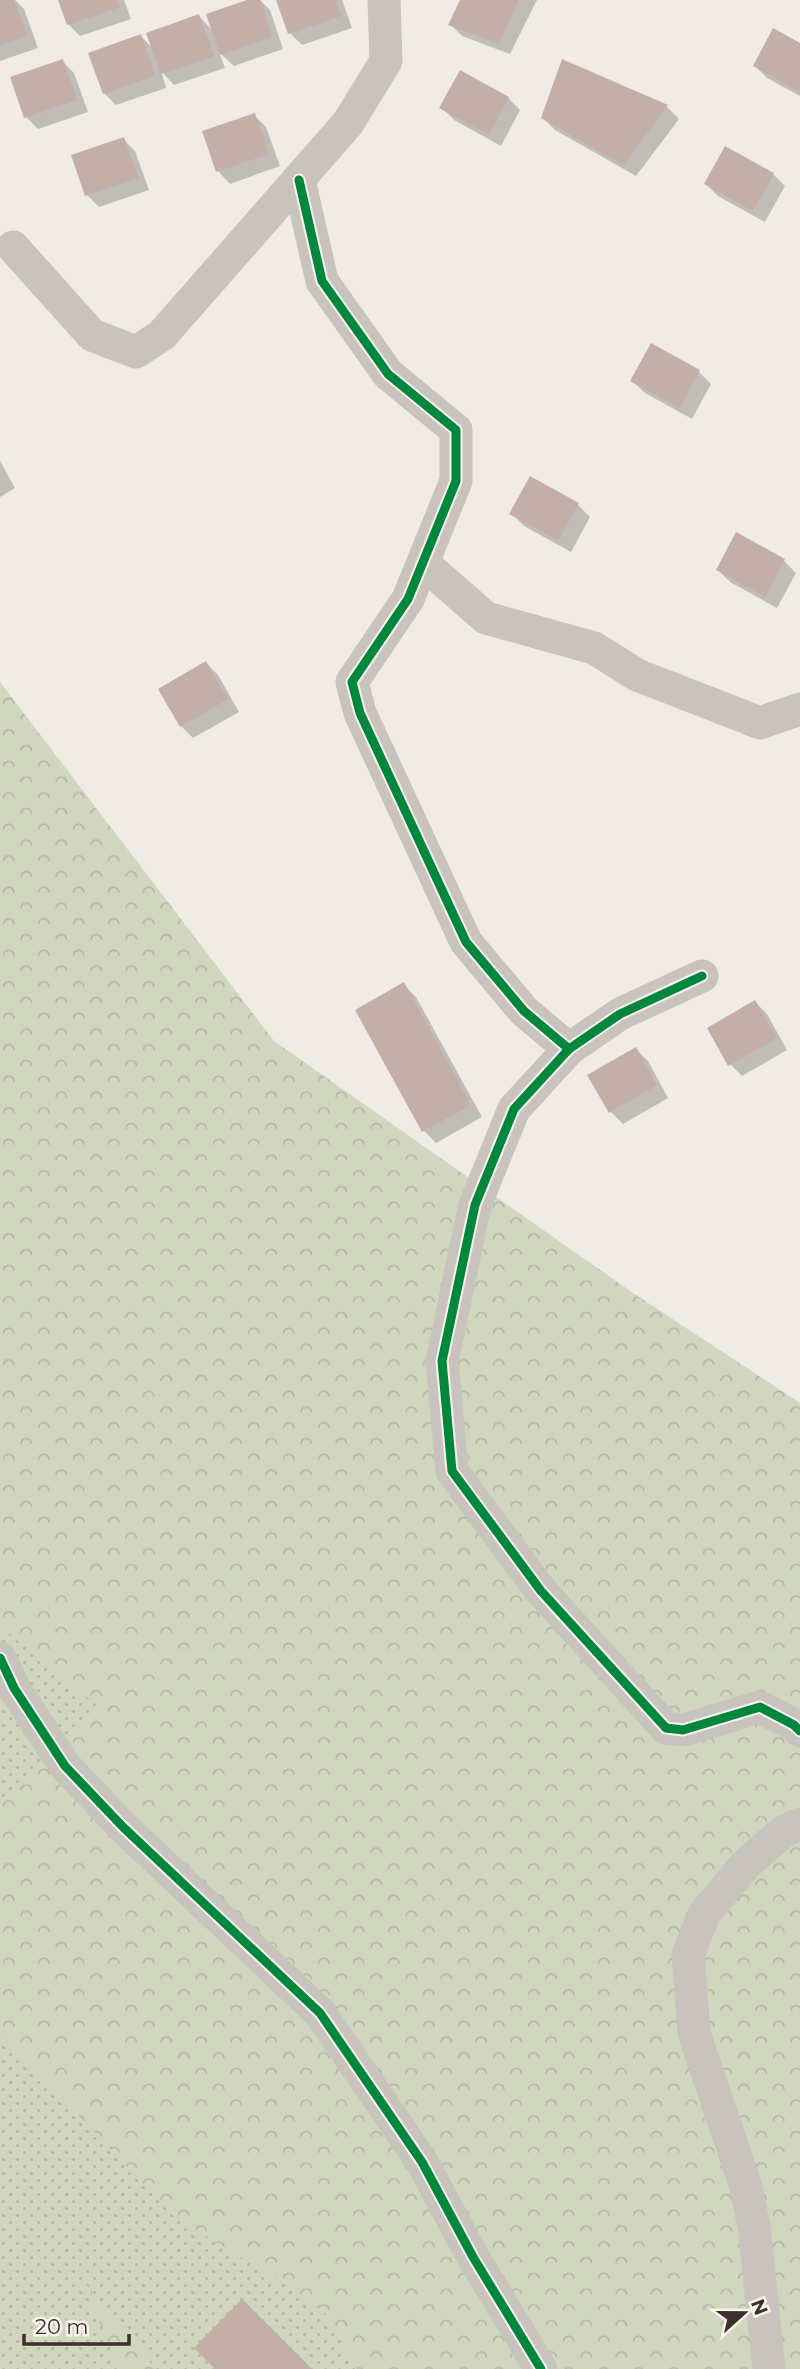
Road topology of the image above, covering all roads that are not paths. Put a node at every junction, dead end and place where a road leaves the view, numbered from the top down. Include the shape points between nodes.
1 (384, 0) edge
2 (299, 180) junction
3 (13, 247) dead end
4 (423, 563) junction
5 (800, 709) edge
6 (702, 976) dead end
7 (569, 1049) junction
8 (0, 1658) edge
9 (800, 1731) edge
10 (800, 1824) edge
11 (541, 2369) edge
12 (769, 2369) edge

1 - 2 street via 386,61 348,123
2 - 3 street via 162,335 136,352 92,335
2 - 4 street via 322,281 387,374 456,430 456,481
4 - 5 street via 486,618 594,648 637,675 760,723
4 - 7 street via 408,599 352,682 360,713 466,942 524,1011
6 - 7 street via 620,1014
7 - 9 street via 514,1109 475,1205 442,1361 452,1471 541,1591 666,1728 683,1731 760,1707
8 - 11 street via 65,1766 320,2013 422,2162
10 - 12 street via 784,1831 747,1863 704,1914 688,1955 694,2033 745,2185 754,2226

